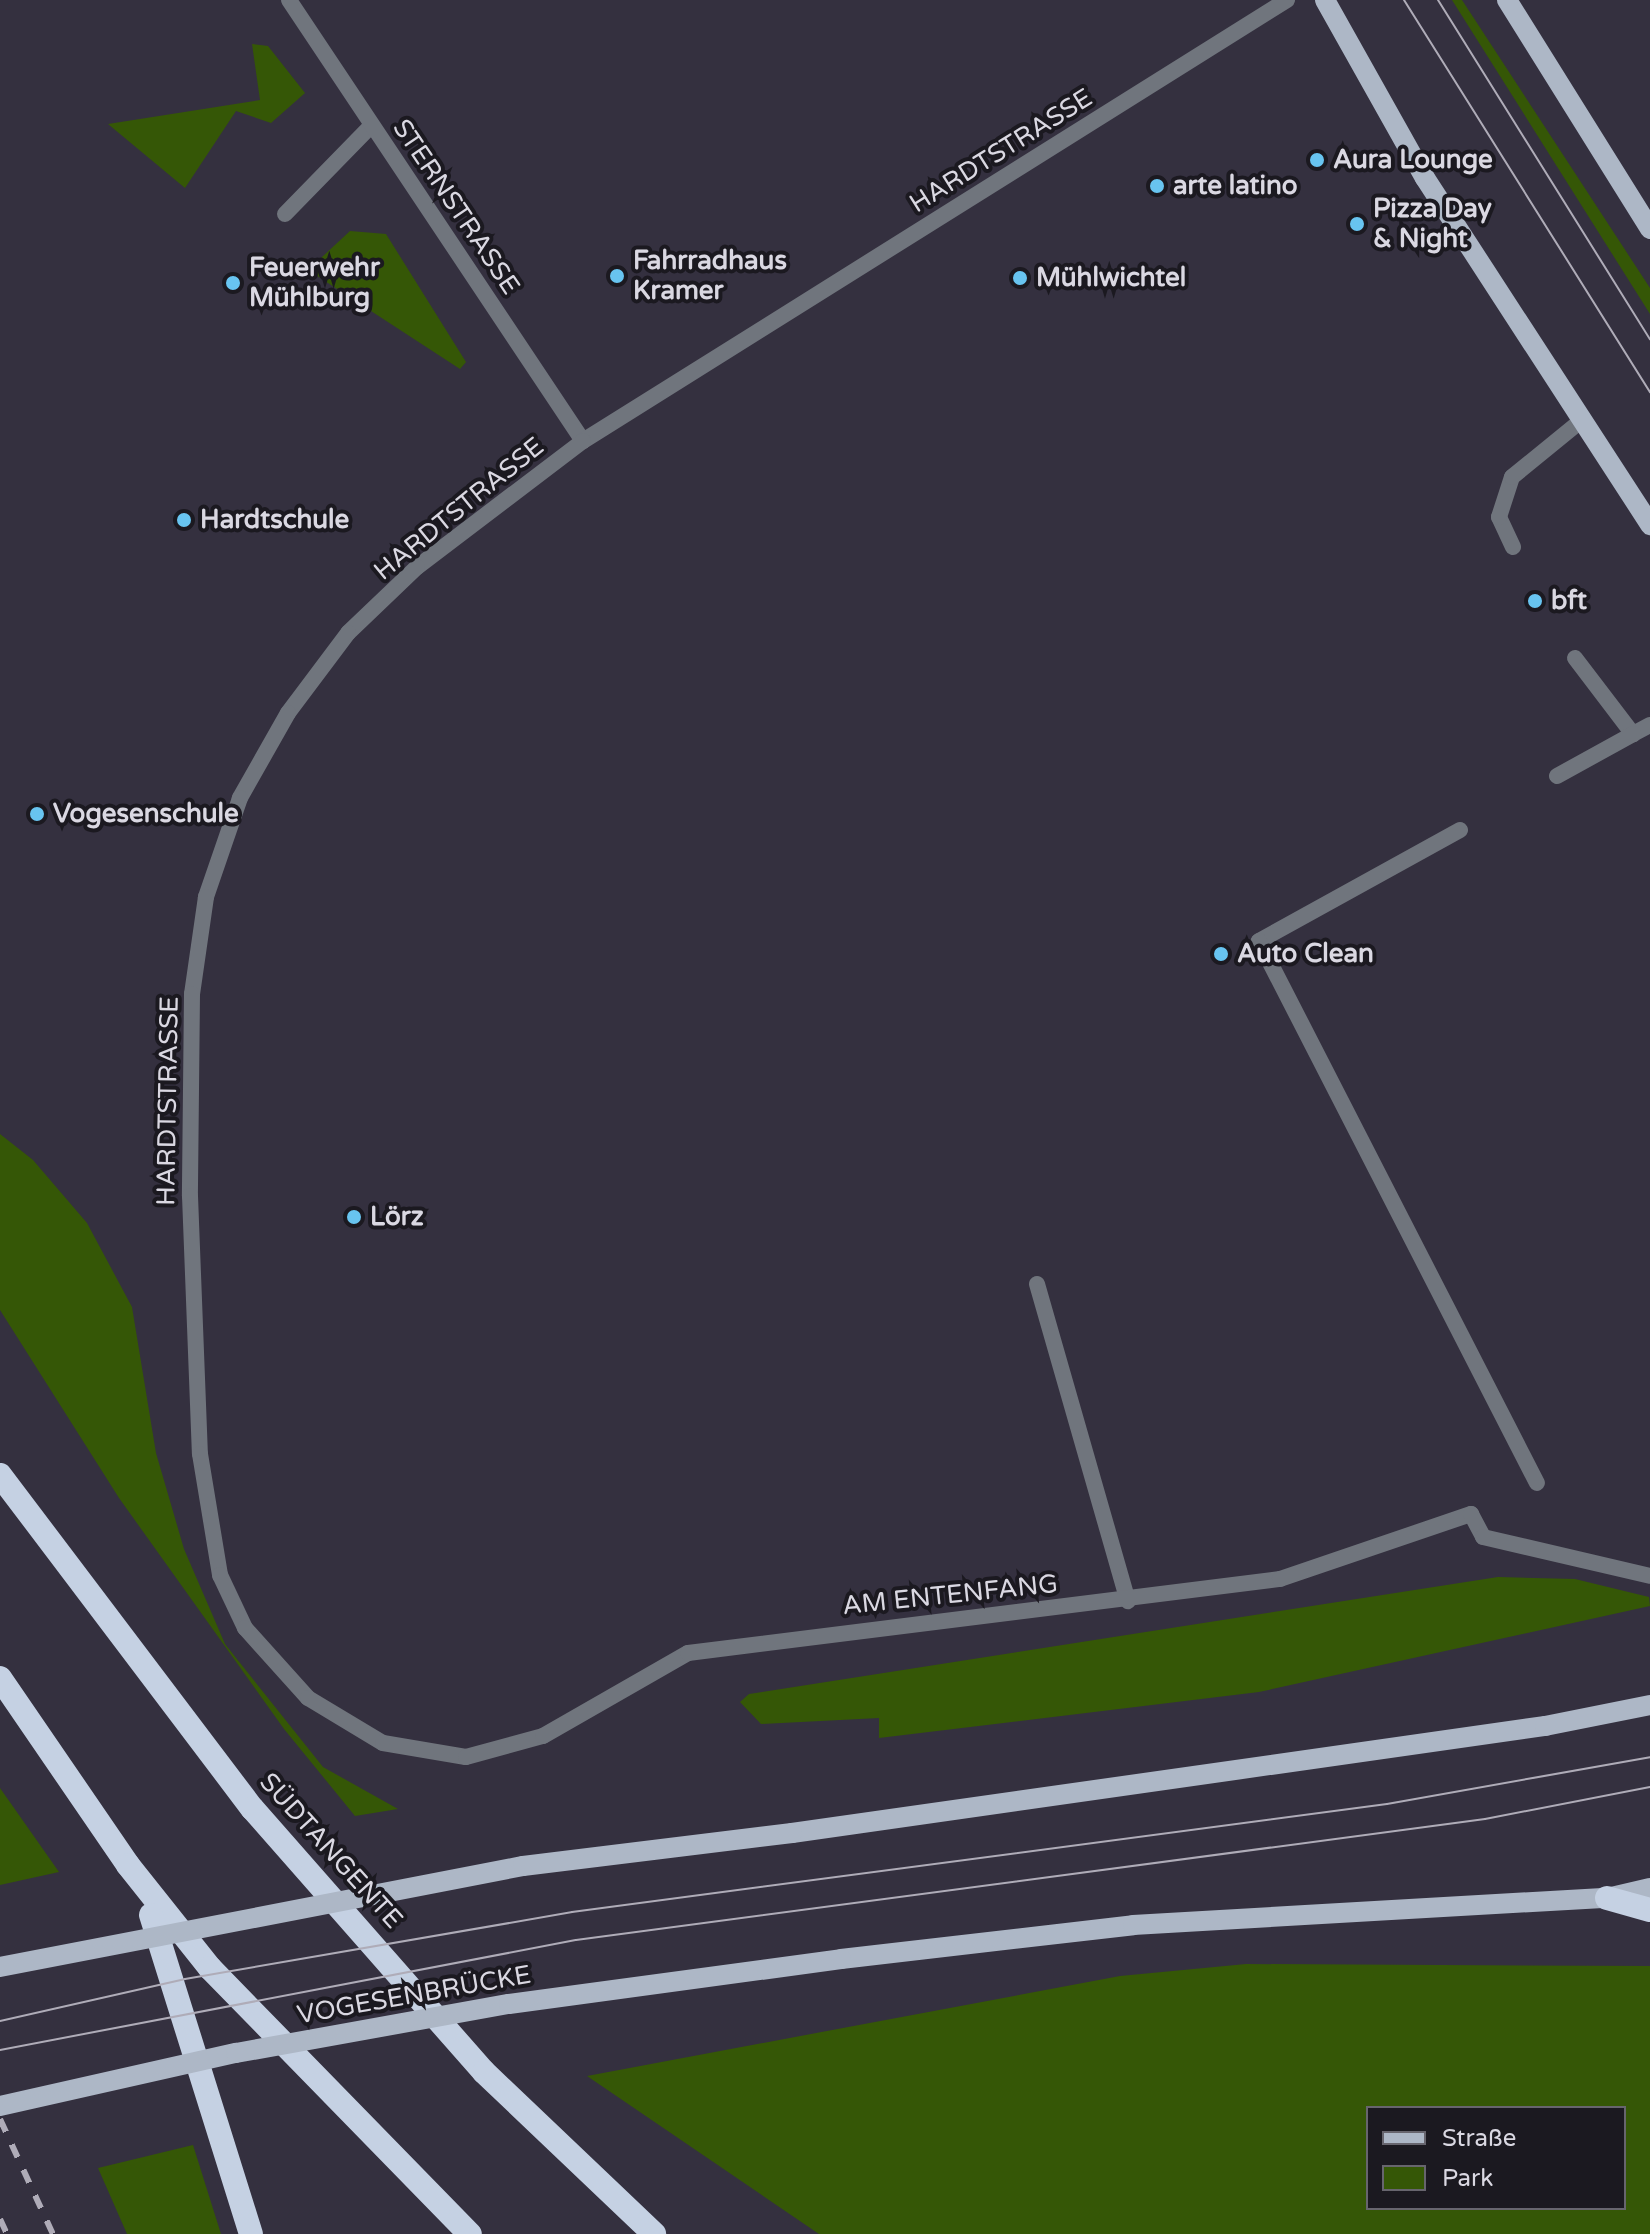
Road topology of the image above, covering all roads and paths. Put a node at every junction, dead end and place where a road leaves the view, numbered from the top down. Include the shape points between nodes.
1 (289, 0) edge
2 (1287, 0) edge
3 (1325, 0) edge
4 (1507, 0) edge
5 (372, 125) junction
6 (285, 214) dead end
7 (1650, 229) edge
8 (1583, 419) junction
9 (583, 441) junction
10 (1650, 525) edge
11 (1513, 547) dead end
12 (1575, 658) dead end
13 (1650, 725) edge
14 (1633, 734) junction
15 (1557, 776) dead end
16 (1460, 830) dead end
17 (1037, 1284) dead end
18 (0, 1475) edge
19 (1537, 1483) dead end
20 (1650, 1576) edge
21 (1128, 1601) junction
22 (277, 1669) joint
23 (0, 1678) edge
24 (1650, 1705) edge
25 (128, 1865) junction
26 (1650, 1888) edge
27 (1607, 1898) junction
28 (1650, 1910) edge
29 (0, 1967) edge
30 (0, 2106) edge
31 (251, 2234) edge
32 (470, 2234) edge
33 (654, 2234) edge

1 - 5 street, STERNSTRASSE
2 - 9 street, HARDTSTRASSE
3 - 8 main road via 1425,178
4 - 7 main road
5 - 6 street
5 - 9 street, STERNSTRASSE
8 - 10 main road
8 - 11 street via 1512,477 1499,517
9 - 22 street, HARDTSTRASSE via 417,567 348,633 288,713 240,798 206,897 192,994 190,1196 200,1454 220,1575 245,1628
12 - 14 street
13 - 14 street
14 - 15 street
16 - 19 street via 1259,941
17 - 21 street
18 - 33 highway, SÜDTANGENTE via 252,1808 484,2072
20 - 21 street, AM ENTENFANG via 1483,1537 1471,1514 1280,1579
21 - 22 street, AM ENTENFANG via 688,1653 543,1736 466,1757 383,1743 308,1698
23 - 25 highway
24 - 29 main road, bridge via 1545,1726 507,1869
25 - 31 highway via 168,1953
25 - 32 highway via 220,1979
26 - 27 main road
27 - 28 highway
27 - 30 main road, VOGESENBRÜCKE, bridge via 1133,1925 841,1959 479,2010 236,2053

